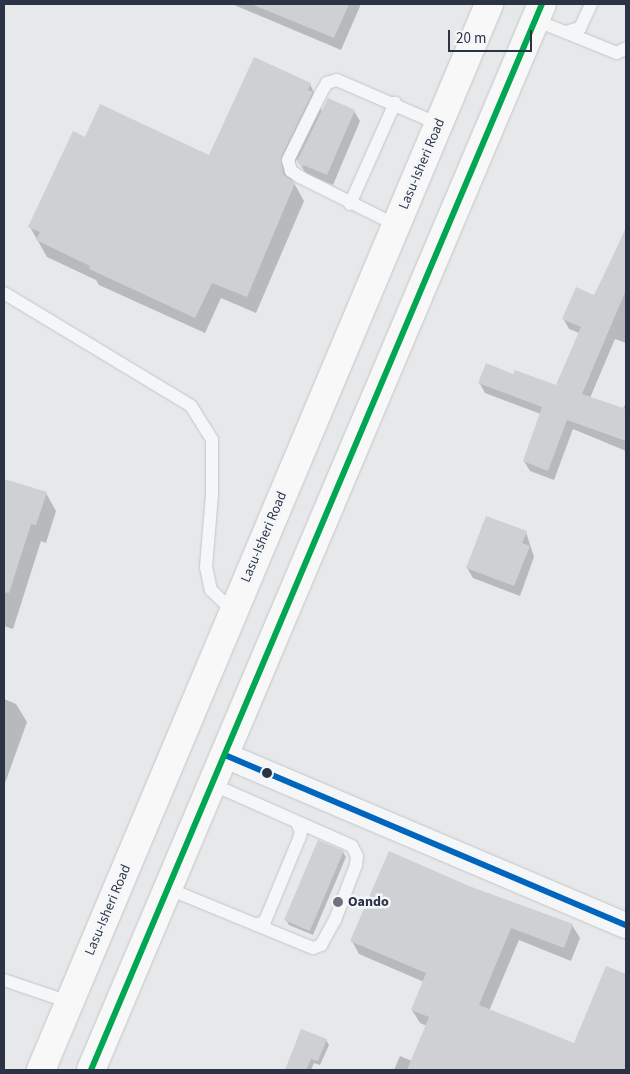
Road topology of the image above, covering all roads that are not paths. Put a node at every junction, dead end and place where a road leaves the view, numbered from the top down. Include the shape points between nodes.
1 (488, 4) edge
2 (591, 4) edge
3 (538, 12) edge
4 (566, 32) junction
5 (626, 48) edge
6 (395, 104) junction
7 (438, 124) junction
8 (350, 204) junction
9 (396, 225) junction
10 (4, 293) edge
11 (233, 611) junction
12 (227, 756) junction
13 (214, 785) junction
14 (298, 823) junction
15 (169, 889) junction
16 (257, 924) junction
17 (626, 925) edge
18 (4, 980) edge
19 (69, 1002) junction
20 (41, 1070) edge
21 (91, 1070) edge

1 - 7 main road, Lasu-Isheri Road
2 - 4 lane via 580,28
3 - 4 lane
3 - 12 main road
4 - 5 lane via 618,53
6 - 7 lane
6 - 8 lane
6 - 8 lane via 337,80 327,83 288,160 291,171
7 - 9 main road, Lasu-Isheri Road
8 - 9 lane
9 - 11 main road, Lasu-Isheri Road
10 - 11 lane via 191,406 212,440 212,495 206,567 212,590
11 - 19 main road, Lasu-Isheri Road
12 - 13 main road
12 - 17 street
13 - 14 lane
13 - 15 main road
14 - 16 lane via 299,840 265,921
14 - 16 lane via 352,846 357,856 352,882 321,945 305,946
15 - 16 lane
15 - 21 main road
18 - 19 lane
19 - 20 main road, Lasu-Isheri Road

